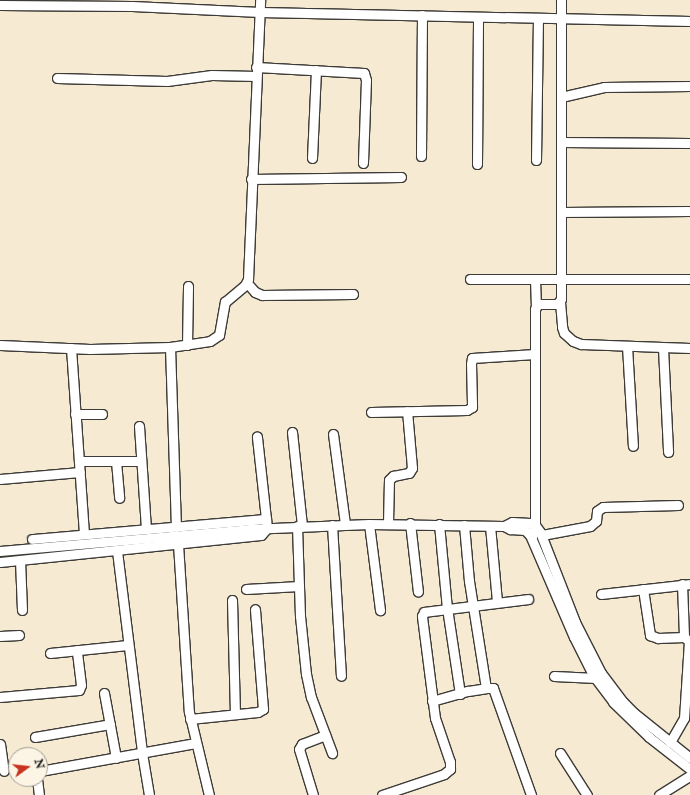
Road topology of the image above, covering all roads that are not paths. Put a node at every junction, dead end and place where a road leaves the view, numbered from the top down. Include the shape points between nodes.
1 (260, 0) edge
2 (561, 0) edge
3 (132, 3) edge
4 (0, 4) edge
5 (260, 12) junction
6 (422, 15) junction
7 (478, 16) junction
8 (538, 18) junction
9 (561, 18) junction
10 (690, 21) edge
11 (316, 70) junction
12 (256, 72) junction
13 (57, 78) dead end
14 (690, 86) edge
15 (561, 97) junction
16 (561, 142) junction
17 (690, 143) edge
18 (421, 156) dead end
19 (312, 158) dead end
20 (536, 160) dead end
21 (363, 163) dead end
22 (477, 164) dead end
23 (401, 177) dead end
24 (251, 179) junction
25 (690, 211) edge
26 (561, 212) junction
27 (535, 278) junction
28 (553, 278) junction
29 (470, 279) dead end
30 (690, 279) edge
31 (247, 282) junction
32 (188, 286) dead end
33 (353, 294) dead end
34 (552, 304) junction
35 (536, 306) junction
36 (0, 345) edge
37 (187, 345) junction
38 (627, 346) junction
39 (170, 347) junction
40 (71, 348) junction
41 (663, 348) junction
42 (690, 348) edge
43 (535, 354) junction
44 (408, 411) junction
45 (371, 412) dead end
46 (76, 414) junction
47 (102, 414) dead end
48 (139, 426) dead end
49 (292, 432) dead end
50 (333, 434) dead end
51 (257, 437) dead end
52 (633, 446) dead end
53 (668, 452) dead end
54 (116, 461) junction
55 (141, 461) junction
56 (79, 462) junction
57 (80, 472) junction
58 (0, 479) edge
59 (120, 498) dead end
60 (678, 505) dead end
61 (267, 523) junction
62 (388, 523) junction
63 (410, 523) junction
64 (345, 524) junction
65 (369, 524) junction
66 (439, 524) junction
67 (332, 525) junction
68 (464, 525) junction
69 (535, 525) junction
70 (299, 526) junction
71 (490, 526) junction
72 (504, 526) junction
73 (176, 527) junction
74 (146, 529) junction
75 (84, 534) junction
76 (542, 535) junction
77 (532, 537) junction
78 (32, 540) dead end
79 (178, 544) junction
80 (0, 551) edge
81 (117, 551) junction
82 (20, 560) junction
83 (0, 562) edge
84 (686, 584) edge
85 (299, 586) junction
86 (246, 589) dead end
87 (643, 589) junction
88 (418, 592) dead end
89 (601, 594) dead end
90 (528, 599) dead end
91 (232, 600) dead end
92 (497, 602) junction
93 (473, 605) junction
94 (447, 608) junction
95 (22, 610) dead end
96 (255, 610) dead end
97 (380, 610) dead end
98 (19, 634) dead end
99 (0, 636) edge
100 (684, 637) junction
101 (128, 645) junction
102 (77, 650) junction
103 (50, 653) dead end
104 (341, 676) dead end
105 (554, 676) dead end
106 (596, 678) junction
107 (486, 688) junction
108 (104, 693) dead end
109 (460, 694) junction
110 (0, 697) edge
111 (432, 701) junction
112 (235, 714) junction
113 (190, 719) junction
114 (110, 724) junction
115 (324, 735) junction
116 (35, 737) dead end
117 (670, 742) junction
118 (195, 743) junction
119 (0, 744) edge
120 (142, 753) junction
121 (332, 753) dead end
122 (560, 753) dead end
123 (116, 758) junction
124 (690, 758) edge
125 (690, 769) edge
126 (48, 770) edge
127 (4, 771) dead end
128 (690, 776) edge
129 (149, 795) edge
130 (209, 795) edge
131 (313, 795) edge
132 (382, 795) edge
133 (531, 795) edge
134 (587, 795) edge
135 (659, 795) edge

1 - 5 street
2 - 9 street
3 - 4 street
3 - 5 street
5 - 6 street
5 - 12 street
6 - 7 street
6 - 18 street
7 - 8 street
7 - 22 street
8 - 9 street
8 - 20 street
9 - 10 street
9 - 15 street
11 - 12 street
11 - 19 street
11 - 21 street via 361,72 366,76
12 - 13 street via 167,80
12 - 24 street
14 - 15 street via 604,87
15 - 16 street
16 - 17 street
16 - 26 street
23 - 24 street
24 - 31 street
25 - 26 street
26 - 28 street
27 - 28 street
27 - 29 street
27 - 35 street
28 - 30 street
28 - 34 street
31 - 33 street via 255,292 262,295
31 - 37 street via 225,302 221,329 216,339
32 - 37 street
34 - 35 street
34 - 38 street via 564,333 573,341 581,344
35 - 43 street
36 - 40 street
37 - 39 street
38 - 41 street
38 - 52 street
39 - 40 street
39 - 73 street
40 - 46 street
41 - 42 street
41 - 53 street
43 - 44 street via 472,358 470,409
43 - 69 street
44 - 45 street
44 - 62 street via 412,468 409,473 393,476 389,480
46 - 47 street
46 - 56 street
48 - 55 street
49 - 70 street
50 - 64 street
51 - 61 street
54 - 55 street
54 - 56 street
54 - 59 street
55 - 74 street
56 - 57 street
57 - 58 street
57 - 75 street
60 - 76 street via 603,507 597,511 596,521 590,526
61 - 70 street
61 - 73 street
61 - 79 street via 266,532 256,537
61 - 80 street via 249,529
62 - 63 street
62 - 65 street
63 - 66 street
63 - 88 street
64 - 65 street
64 - 67 street
65 - 97 street
66 - 68 street
66 - 94 street
67 - 70 street
67 - 104 street
68 - 71 street
68 - 93 street
69 - 72 street via 517,522
69 - 76 street
69 - 77 street
70 - 85 street
71 - 72 street
71 - 92 street
72 - 77 street via 525,530
73 - 74 street
74 - 75 street
75 - 78 street
76 - 117 street via 575,622 594,661 623,702
77 - 106 street via 574,637
79 - 81 street
79 - 113 street
81 - 82 street
81 - 101 street
82 - 83 street
82 - 95 street
84 - 87 street
84 - 100 street
85 - 86 street
85 - 115 street via 308,684
87 - 89 street
87 - 100 street via 650,635 658,638
90 - 92 street
91 - 112 street
92 - 93 street
93 - 94 street
93 - 107 street
94 - 109 street
94 - 111 street via 423,614
96 - 112 street via 263,709 258,712
98 - 99 street
100 - 117 street via 687,638 689,646 684,718
101 - 102 street
101 - 120 street
102 - 103 street
102 - 110 street via 81,685 79,690
105 - 106 street
106 - 125 street via 626,717
107 - 109 street
107 - 133 street via 493,688 496,692
108 - 114 street
109 - 111 street
111 - 132 street via 450,762 450,770
112 - 113 street
113 - 118 street
114 - 116 street
114 - 123 street
115 - 121 street
115 - 131 street via 302,744 298,749
117 - 124 street
118 - 120 street
118 - 130 street
119 - 127 street
120 - 123 street
120 - 129 street
122 - 134 street
123 - 126 street
128 - 135 street

